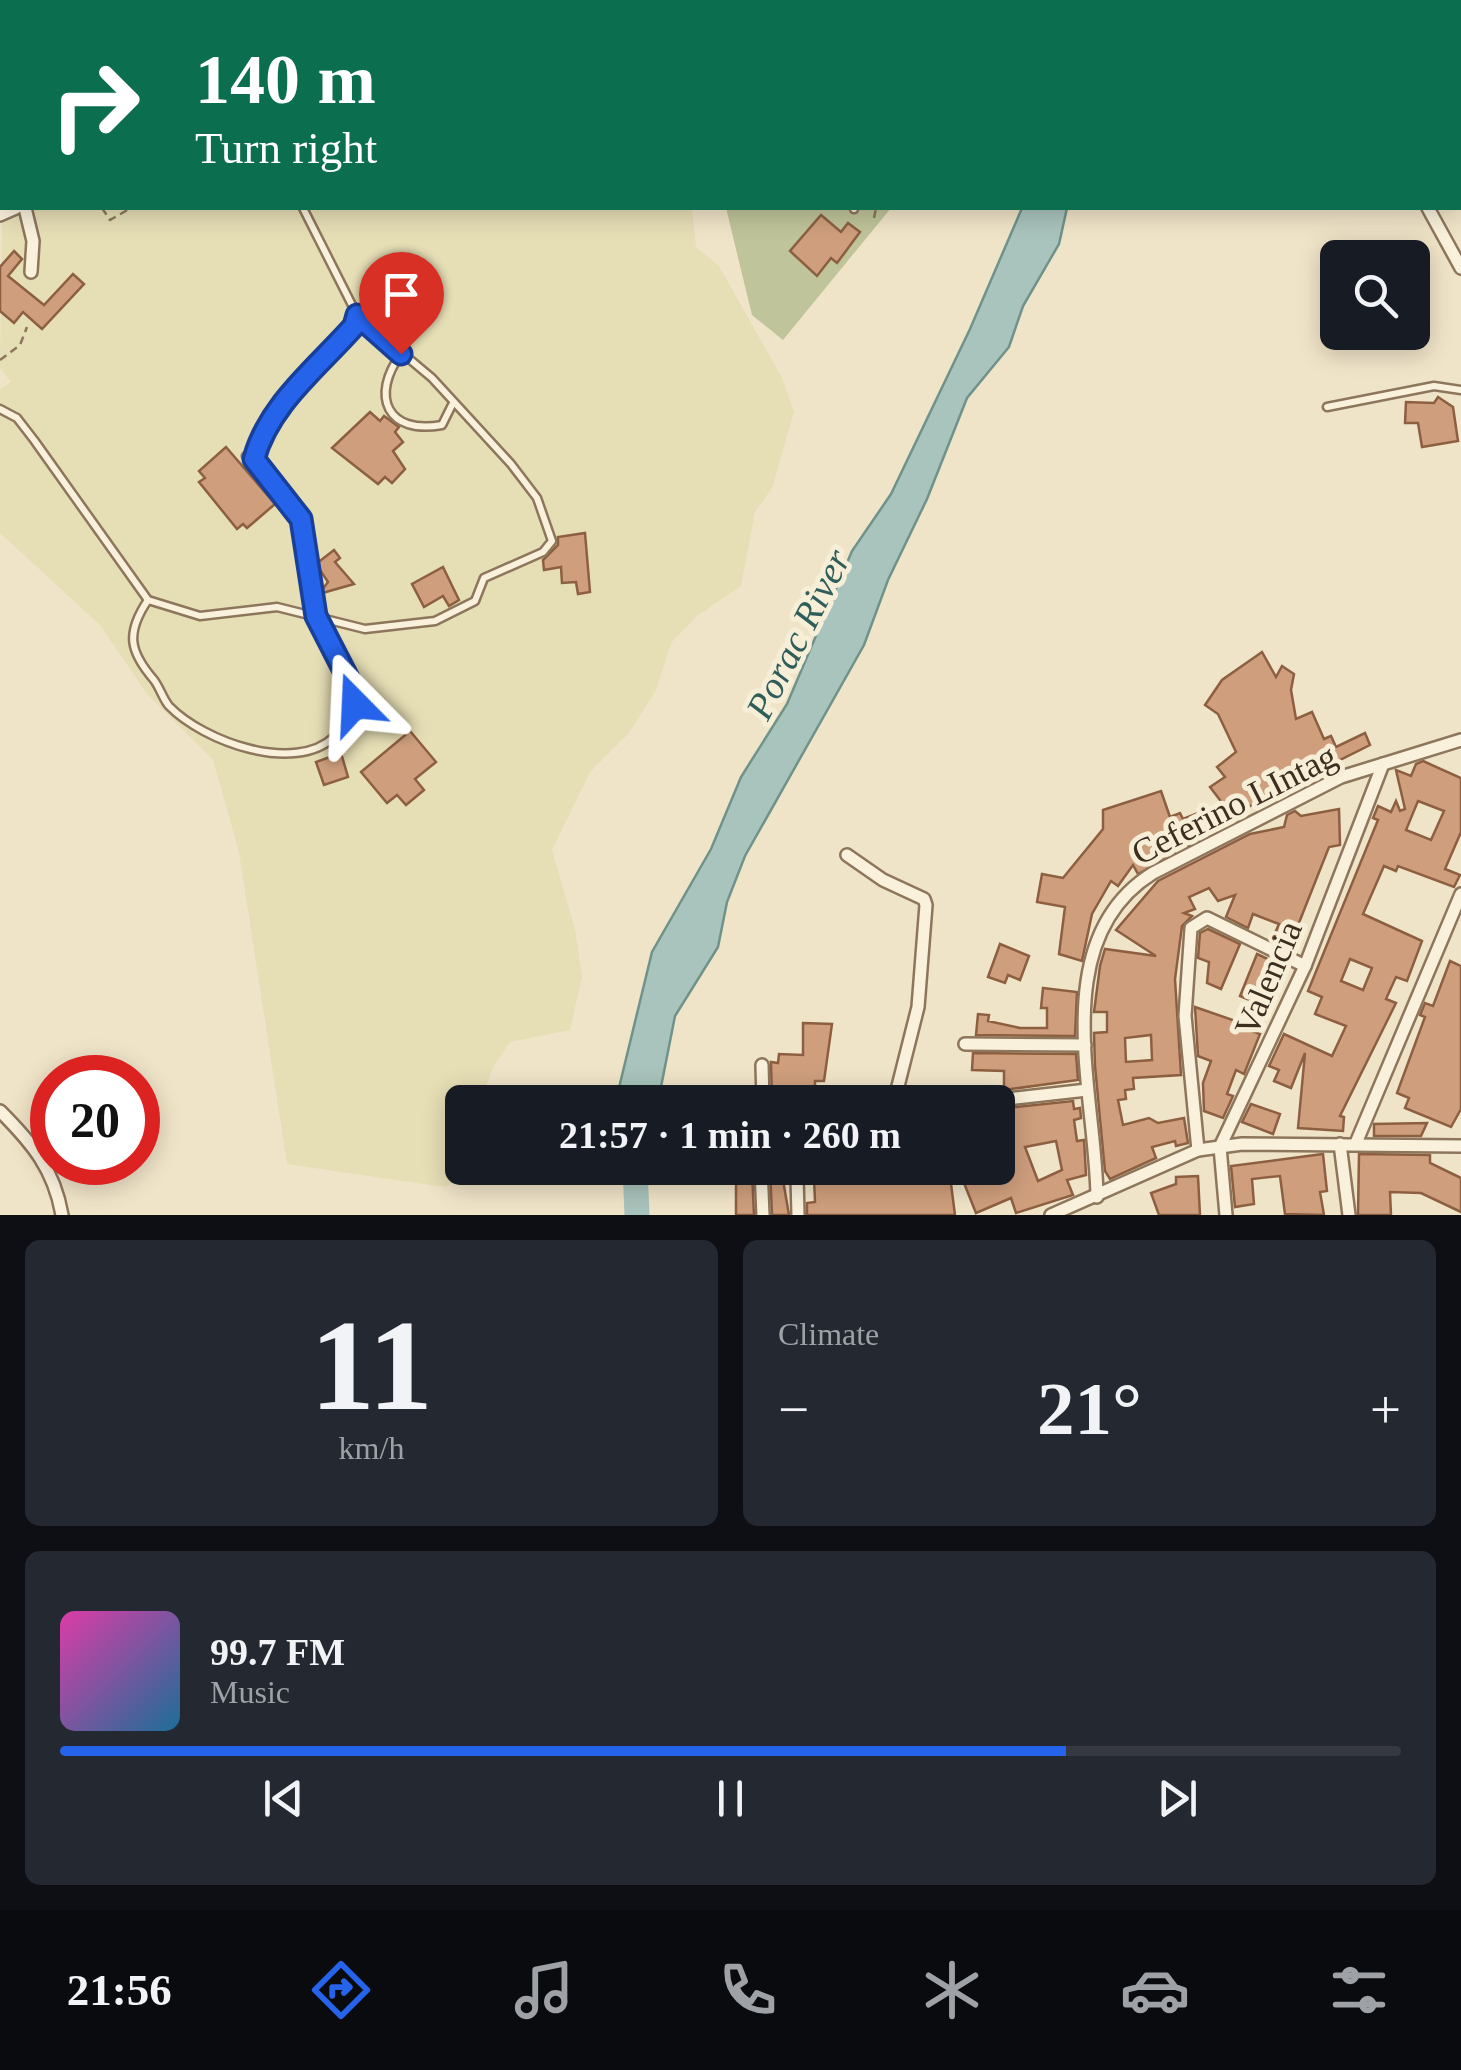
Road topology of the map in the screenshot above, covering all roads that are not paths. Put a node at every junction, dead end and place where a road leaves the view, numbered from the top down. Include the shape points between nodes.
1 (25, 210) edge
2 (304, 210) edge
3 (1429, 210) edge
4 (1461, 268) edge
5 (31, 272) dead end
6 (357, 315) junction
7 (401, 354) junction
8 (1461, 390) edge
9 (452, 405) junction
10 (1327, 407) dead end
11 (0, 409) edge
12 (148, 600) junction
13 (316, 616) junction
14 (1461, 740) edge
15 (1384, 764) junction
16 (847, 856) dead end
17 (1461, 894) edge
18 (1305, 966) junction
19 (965, 1044) dead end
20 (1085, 1045) junction
21 (762, 1065) dead end
22 (763, 1085) edge
23 (898, 1085) edge
24 (1087, 1090) junction
25 (1015, 1098) edge
26 (0, 1110) edge
27 (1356, 1143) junction
28 (1340, 1144) junction
29 (1461, 1146) edge
30 (1220, 1147) junction
31 (1198, 1150) junction
32 (762, 1185) edge
33 (797, 1185) edge
34 (1097, 1198) junction
35 (1075, 1211) edge
36 (62, 1215) edge
37 (763, 1215) edge
38 (798, 1215) edge
39 (1051, 1215) edge
40 (1226, 1215) edge
41 (1349, 1215) edge

1 - 5 street via 33,241
2 - 6 lane
3 - 4 street
6 - 7 lane
6 - 13 lane via 250,457 301,519
7 - 9 lane
7 - 9 lane via 386,374 388,410 415,428 430,427 442,425
8 - 10 lane via 1434,386
9 - 13 lane via 512,464 537,498 552,541 544,552 484,578 475,602 435,620 365,630
11 - 12 lane via 17,418
12 - 13 lane via 200,616 277,606
12 - 13 lane via 132,646 137,664 170,706 238,748 289,754 320,750 344,728 355,704
14 - 15 street, Ceferino LIntag
15 - 18 street, Valencia
15 - 20 street, Ceferino LIntag via 1341,777 1130,888 1116,905 1089,971
16 - 23 street via 926,905 918,1006
17 - 27 street
18 - 30 street, Valencia
18 - 31 street via 1207,918 1190,928 1185,1016
19 - 20 street
20 - 24 street, Ceferino LIntag
21 - 22 street
24 - 25 street
24 - 34 street, Ceferino LIntag
26 - 36 street via 48,1164
27 - 28 street
27 - 29 street
28 - 30 street
28 - 41 street
30 - 31 street
30 - 40 street
31 - 34 street
32 - 37 street
33 - 38 street
34 - 35 street
35 - 39 street

